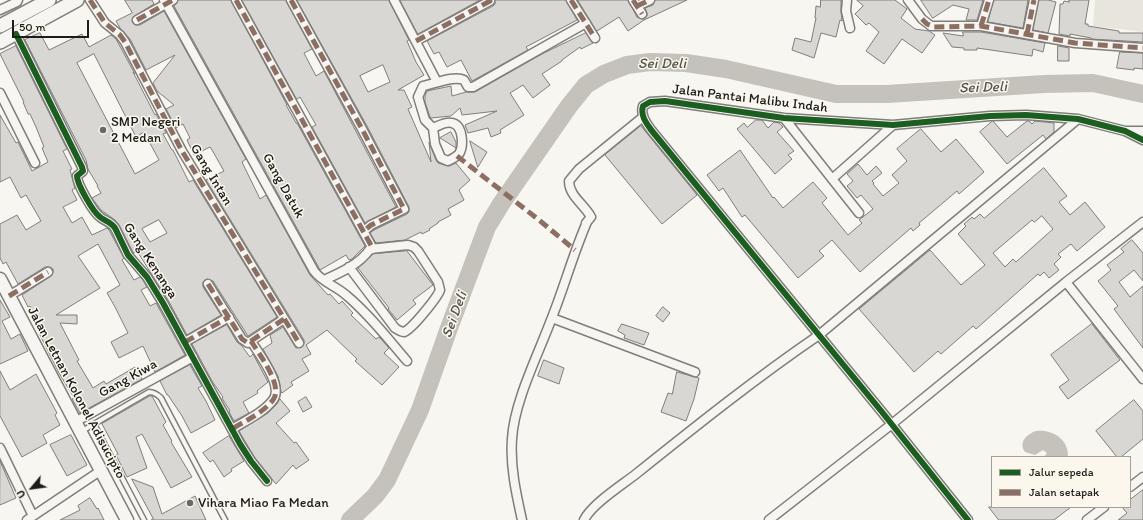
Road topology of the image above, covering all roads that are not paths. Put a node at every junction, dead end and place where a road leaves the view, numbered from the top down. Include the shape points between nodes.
1 (18, 0) edge
2 (49, 0) edge
3 (77, 0) edge
4 (90, 0) edge
5 (236, 0) edge
6 (291, 0) edge
7 (394, 0) edge
8 (490, 0) edge
9 (571, 0) edge
10 (650, 0) edge
11 (847, 0) edge
12 (908, 0) edge
13 (989, 0) edge
14 (1034, 0) edge
15 (168, 1) edge
16 (635, 3) edge
17 (0, 10) edge
18 (642, 14) dead end
19 (137, 20) dead end
20 (586, 23) junction
21 (0, 26) edge
22 (981, 26) junction
23 (850, 28) dead end
24 (16, 34) junction
25 (1027, 34) junction
26 (595, 38) dead end
27 (416, 41) junction
28 (0, 42) edge
29 (1143, 48) edge
30 (438, 82) junction
31 (0, 94) edge
32 (643, 116) junction
33 (784, 118) junction
34 (1078, 119) junction
35 (893, 125) junction
36 (433, 128) junction
37 (1125, 131) junction
38 (1143, 131) edge
39 (1143, 140) edge
40 (35, 162) dead end
41 (832, 179) junction
42 (859, 213) dead end
43 (1143, 222) edge
44 (364, 231) junction
45 (373, 249) junction
46 (349, 267) junction
47 (48, 272) dead end
48 (0, 279) edge
49 (324, 280) junction
50 (1066, 282) junction
51 (208, 284) dead end
52 (9, 296) junction
53 (229, 318) junction
54 (552, 318) junction
55 (284, 319) junction
56 (819, 335) junction
57 (251, 341) junction
58 (186, 342) junction
59 (299, 343) dead end
60 (193, 357) junction
61 (407, 362) dead end
62 (695, 372) dead end
63 (1143, 379) edge
64 (94, 424) junction
65 (892, 424) junction
66 (78, 428) junction
67 (232, 429) junction
68 (0, 448) edge
69 (100, 471) junction
70 (1143, 477) edge
71 (267, 481) dead end
72 (1131, 486) edge
73 (1103, 508) edge
74 (30, 518) edge
75 (127, 520) edge
76 (144, 520) edge
77 (225, 520) edge
78 (522, 520) edge
79 (584, 520) edge
80 (769, 520) edge
81 (967, 520) edge
82 (1087, 520) edge

1 - 17 street
2 - 21 main road
3 - 24 main road
4 - 55 street, Gang Intan via 101,18 125,42 182,151
5 - 44 street
6 - 44 street via 404,210 371,225
7 - 27 street
8 - 27 street
9 - 20 street
10 - 16 street
11 - 23 street via 846,11
12 - 22 street via 922,19 931,26
13 - 22 street
14 - 25 street
15 - 19 street
15 - 49 street, Gang Datuk via 314,271
16 - 18 street
20 - 26 street
20 - 30 street via 473,87 468,87 462,79
22 - 25 street
24 - 28 main road
24 - 58 street, Gang Kenanga via 82,167 83,171 77,176 78,183 98,216 115,228 128,255 147,277
25 - 29 street via 1075,43
27 - 30 street
30 - 36 street via 423,86 418,97 425,120
31 - 40 street
32 - 33 street, Jalan Pantai Malibu Indah via 643,106 655,101 665,101
32 - 54 street via 568,181 569,189 591,217 575,250
32 - 56 street via 652,131
33 - 35 street, Jalan Pantai Malibu Indah
33 - 41 street
34 - 35 street, Jalan Pantai Malibu Indah via 1026,115 990,116
34 - 37 street, Jalan Pantai Malibu Indah
34 - 56 street
35 - 41 street
36 - 36 street via 435,144 441,158 448,161 457,156 462,139 457,126 449,122
37 - 38 street, Jalan Pantai Malibu Indah
37 - 39 street, Jalan Pantai Malibu Indah
41 - 42 street
43 - 50 street
44 - 45 street
45 - 46 street
45 - 46 street via 408,245 414,247 438,282 438,293 412,327 404,332 396,328
46 - 49 street
47 - 52 street
48 - 52 main road, Jalan Letnan Kolonel Adisucipto
49 - 61 street, Gang Datuk via 347,295
50 - 63 street
50 - 65 street
51 - 53 street
52 - 66 main road, Jalan Letnan Kolonel Adisucipto
53 - 57 street via 245,342
53 - 58 street
54 - 62 street
54 - 78 street via 524,391 512,437 511,457
55 - 57 street
55 - 59 street, Gang Intan
56 - 65 street
56 - 79 street via 599,503
57 - 67 street via 272,376 276,395 264,409
58 - 60 street, Gang Kenanga
60 - 66 street, Gang Kiwa
60 - 67 street, Gang Kenanga
64 - 66 lane
64 - 76 lane
64 - 77 lane via 149,392 157,394
65 - 80 street
65 - 81 street
66 - 69 main road, Jalan Letnan Kolonel Adisucipto
67 - 71 street, Gang Kenanga via 251,461
68 - 74 street
69 - 74 street
69 - 75 main road, Jalan Letnan Kolonel Adisucipto
70 - 72 street
73 - 82 street

